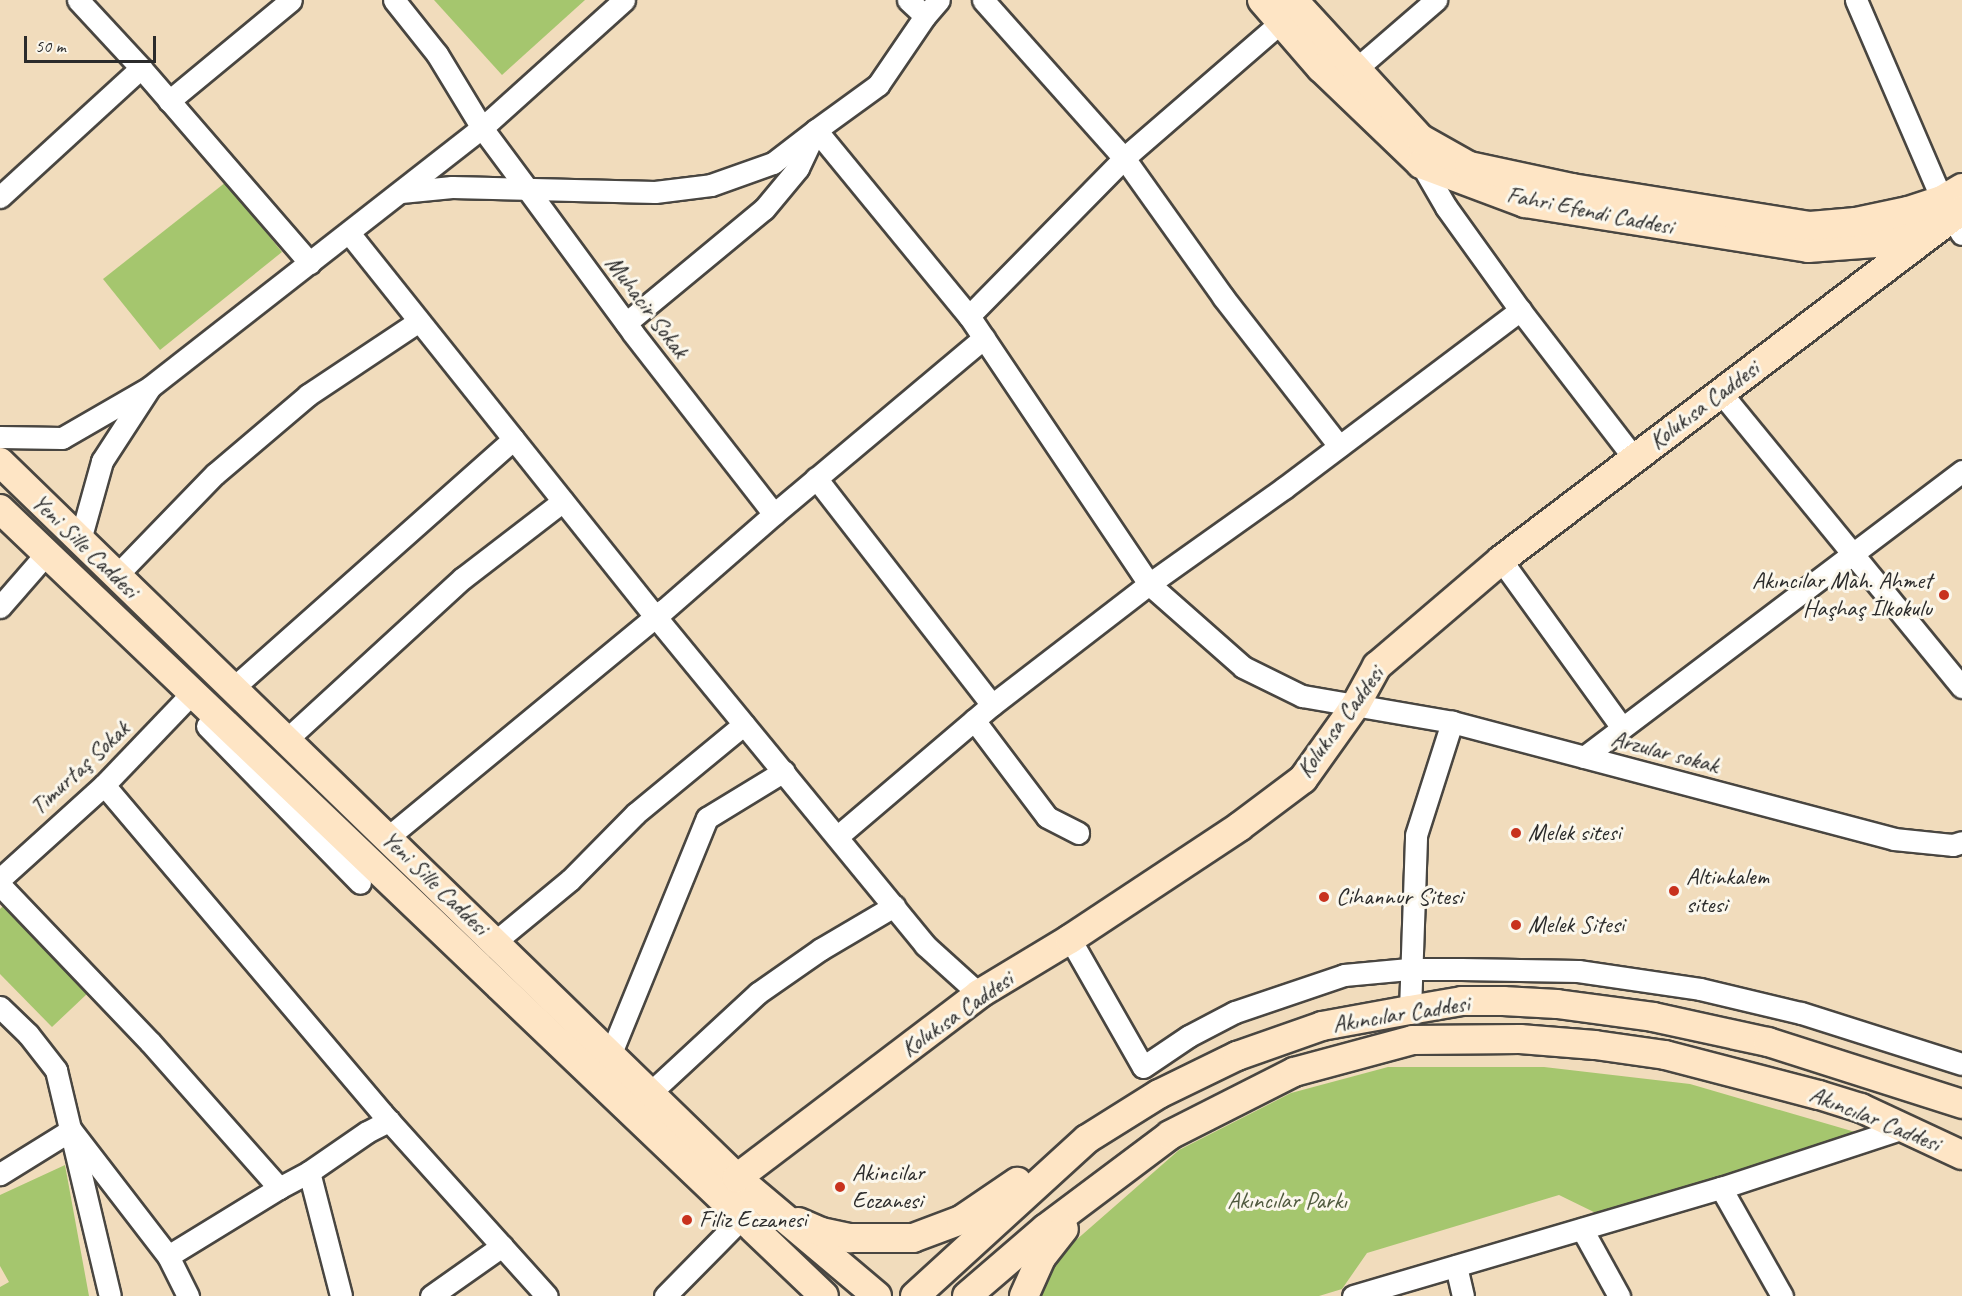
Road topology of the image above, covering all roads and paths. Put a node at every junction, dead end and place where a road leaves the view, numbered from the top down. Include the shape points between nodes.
1 (78, 0) edge
2 (291, 0) edge
3 (394, 0) edge
4 (624, 0) edge
5 (908, 0) edge
6 (983, 0) edge
7 (1262, 0) edge
8 (1436, 0) edge
9 (1856, 0) edge
10 (932, 8) edge
11 (1287, 11) edge
12 (141, 68) junction
13 (1356, 69) junction
14 (169, 101) junction
15 (482, 128) junction
16 (816, 130) junction
17 (1124, 158) junction
18 (1421, 164) junction
19 (528, 190) junction
20 (401, 192) junction
21 (0, 197) edge
22 (1956, 210) edge
23 (349, 233) junction
24 (310, 263) junction
25 (1520, 310) junction
26 (969, 316) junction
27 (419, 321) junction
28 (626, 323) junction
29 (984, 338) junction
30 (150, 387) junction
31 (1721, 393) junction
32 (0, 437) edge
33 (513, 439) junction
34 (1339, 446) junction
35 (1634, 458) junction
36 (0, 462) edge
37 (1962, 471) edge
38 (816, 478) junction
39 (563, 501) junction
40 (0, 509) edge
41 (774, 514) junction
42 (86, 537) junction
43 (47, 553) junction
44 (1852, 554) junction
45 (1501, 560) junction
46 (116, 576) junction
47 (1149, 584) junction
48 (0, 607) edge
49 (655, 616) junction
50 (1962, 687) edge
51 (232, 688) junction
52 (194, 693) junction
53 (992, 705) junction
54 (1355, 706) junction
55 (974, 720) junction
56 (1452, 722) junction
57 (744, 724) junction
58 (207, 726) dead end
59 (1622, 728) junction
60 (286, 740) junction
61 (1584, 757) junction
62 (784, 771) junction
63 (104, 785) junction
64 (1078, 833) dead end
65 (838, 837) junction
66 (387, 838) junction
67 (1962, 842) edge
68 (0, 879) edge
69 (360, 883) dead end
70 (0, 885) edge
71 (894, 906) junction
72 (500, 938) junction
73 (1070, 939) junction
74 (1410, 969) junction
75 (979, 994) junction
76 (0, 1007) edge
77 (1410, 1010) junction
78 (607, 1044) junction
79 (1962, 1064) edge
80 (650, 1093) junction
81 (1962, 1104) edge
82 (389, 1121) junction
83 (1906, 1127) junction
84 (71, 1130) junction
85 (1087, 1139) junction
86 (1962, 1155) edge
87 (309, 1172) junction
88 (0, 1174) edge
89 (738, 1178) junction
90 (279, 1188) junction
91 (1721, 1188) junction
92 (1096, 1190) junction
93 (774, 1211) junction
94 (742, 1218) junction
95 (1582, 1229) junction
96 (765, 1239) junction
97 (502, 1246) junction
98 (168, 1256) junction
99 (1456, 1266) junction
100 (110, 1296) edge
101 (188, 1296) edge
102 (341, 1296) edge
103 (431, 1296) edge
104 (547, 1296) edge
105 (665, 1296) edge
106 (793, 1296) edge
107 (824, 1296) edge
108 (877, 1296) edge
109 (915, 1296) edge
110 (967, 1296) edge
111 (1024, 1296) edge
112 (1353, 1296) edge
113 (1463, 1296) edge
114 (1619, 1296) edge
115 (1782, 1296) edge

1 - 12 street
2 - 14 street
3 - 15 street, Muhacir Sokak via 437,54
4 - 15 street
5 - 10 street
6 - 17 street
7 - 11 main road, Fahri Efendi Caddesi
8 - 13 street
9 - 22 street
10 - 16 street via 878,85
11 - 13 main road, Fahri Efendi Caddesi
11 - 17 street
11 - 18 main road, Fahri Efendi Caddesi via 1322,68
12 - 14 street
12 - 21 street
13 - 22 main road, Fahri Efendi Caddesi via 1421,139 1469,166 1572,188 1810,226
14 - 24 street
15 - 19 street, Muhacir Sokak
15 - 20 street
16 - 19 street via 773,163 711,185 655,192
16 - 26 street, Arzular sokak
16 - 28 street via 798,168 764,209
17 - 26 street
17 - 34 street via 1223,297
18 - 22 main road, Fahri Efendi Caddesi via 1525,203 1808,248 1876,243 1920,230
18 - 25 street via 1446,207
19 - 20 street via 452,187
19 - 28 street, Muhacir Sokak
20 - 23 street
22 - 31 main road, Kolukısa Caddesi
23 - 24 street
23 - 27 street
24 - 30 street
25 - 34 street
25 - 35 street
26 - 29 street, Arzular sokak
27 - 33 street
27 - 46 street via 308,395 215,474
28 - 41 street, Muhacir Sokak
29 - 38 street
29 - 47 street, Arzular sokak
30 - 32 street via 62,438
30 - 42 street via 102,461
31 - 35 main road, Kolukısa Caddesi
31 - 44 street
33 - 39 street
33 - 51 street
34 - 47 street
35 - 45 main road, Kolukısa Caddesi
36 - 42 main road, Yeni Sille Caddesi
37 - 44 street
38 - 41 street
38 - 53 street
39 - 49 street
39 - 60 street via 463,578
40 - 43 main road, Yeni Sille Caddesi
41 - 49 street
42 - 46 main road, Yeni Sille Caddesi
42 - 72 street
43 - 48 street
43 - 52 main road, Yeni Sille Caddesi
44 - 50 street
44 - 59 street
45 - 54 main road, Kolukısa Caddesi via 1377,666
45 - 59 street
46 - 51 main road, Yeni Sille Caddesi
47 - 53 street
47 - 54 street, Arzular sokak via 1243,667 1302,696
49 - 57 street
49 - 66 street
51 - 60 main road, Yeni Sille Caddesi
52 - 63 street, Timurtaş Sokak
52 - 94 main road, Yeni Sille Caddesi
53 - 55 street
54 - 56 street, Arzular sokak
54 - 73 main road, Kolukısa Caddesi via 1303,779 1239,827
55 - 64 street via 1047,817
55 - 65 street
56 - 61 street, Arzular sokak
56 - 74 street via 1416,835
57 - 62 street
57 - 72 street via 634,814 570,880
58 - 69 street
59 - 61 street
60 - 66 main road, Yeni Sille Caddesi
61 - 67 street, Arzular sokak via 1894,839 1953,845
62 - 65 street
62 - 78 street via 706,818
63 - 68 street, Timurtaş Sokak
63 - 82 street
65 - 71 street
66 - 72 main road, Yeni Sille Caddesi
70 - 90 street via 150,1042
71 - 75 street via 926,945
71 - 80 street via 821,949 758,993
72 - 78 main road, Yeni Sille Caddesi
73 - 74 street via 1143,1067 1189,1036 1235,1012 1344,975
73 - 75 main road, Kolukısa Caddesi
74 - 77 street
74 - 79 street via 1578,971 1700,989 1801,1013
75 - 89 main road, Kolukısa Caddesi
76 - 84 street via 56,1070
77 - 81 main road, Akıncılar Caddesi via 1462,1001 1503,1001 1641,1015 1768,1042
77 - 85 main road, Akıncılar Caddesi via 1322,1026 1237,1056 1159,1094
78 - 80 main road, Yeni Sille Caddesi
80 - 89 main road, Yeni Sille Caddesi
82 - 87 street via 338,1149
82 - 97 street
83 - 86 main road, Akıncılar Caddesi
83 - 91 street
83 - 92 main road, Akıncılar Caddesi via 1819,1095 1665,1055 1520,1040 1413,1040 1294,1072 1170,1135
84 - 88 street
84 - 98 street
84 - 100 street
85 - 93 main road via 1054,1154 961,1220 913,1238 850,1238 821,1232
85 - 109 main road, Akıncılar Caddesi
87 - 90 street
87 - 102 street
89 - 93 main road, Yeni Sille Caddesi
90 - 98 street
91 - 95 street
91 - 115 street
92 - 110 main road, Akıncılar Caddesi
92 - 111 main road via 1041,1258
93 - 108 main road, Yeni Sille Caddesi
94 - 96 main road, Yeni Sille Caddesi
94 - 105 street
95 - 99 street
95 - 114 street
96 - 106 main road
96 - 107 main road, Yeni Sille Caddesi
97 - 103 street
97 - 104 street
98 - 101 street
99 - 112 street
99 - 113 street

